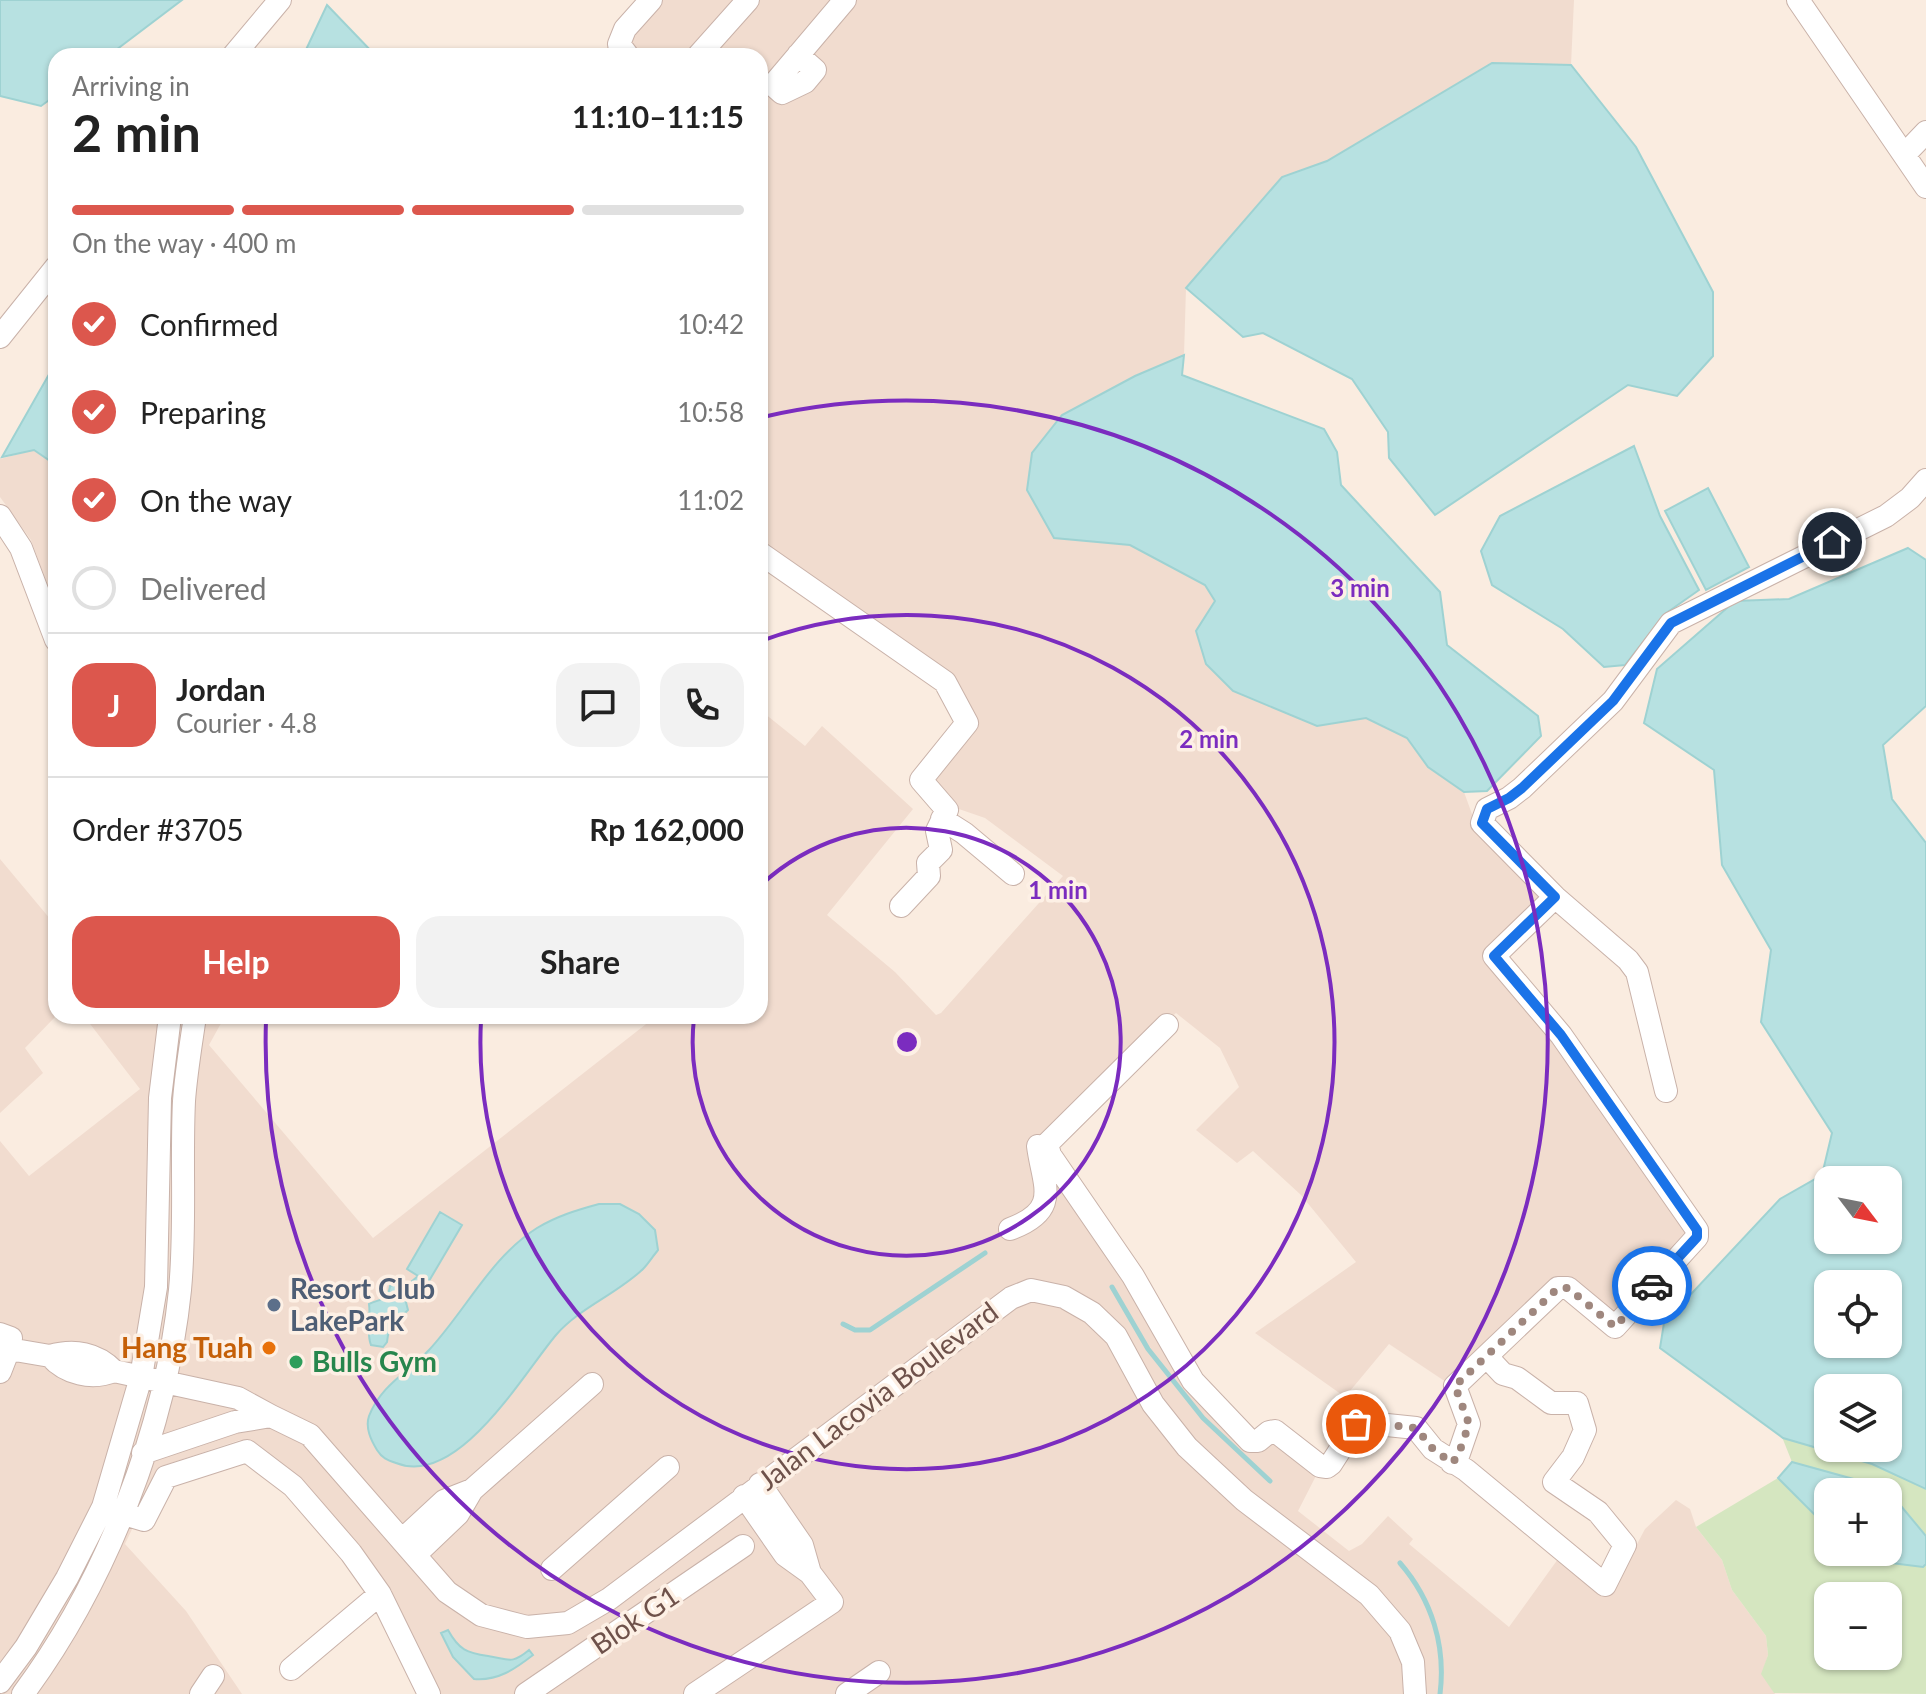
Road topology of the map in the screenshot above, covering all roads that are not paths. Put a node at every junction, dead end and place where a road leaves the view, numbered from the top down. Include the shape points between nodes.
1 (280, 0) edge
2 (651, 0) edge
3 (748, 0) edge
4 (845, 0) edge
5 (1798, 0) edge
6 (240, 48) edge
7 (622, 48) edge
8 (705, 48) edge
9 (768, 89) edge
10 (1926, 132) edge
11 (1905, 154) junction
12 (1926, 187) edge
13 (48, 277) edge
14 (0, 337) edge
15 (1926, 480) edge
16 (0, 516) edge
17 (768, 559) edge
18 (48, 619) edge
19 (942, 819) junction
20 (1013, 874) dead end
21 (1555, 897) junction
22 (901, 906) dead end
23 (169, 1024) edge
24 (194, 1024) edge
25 (1167, 1025) dead end
26 (164, 1066) junction
27 (188, 1069) junction
28 (1666, 1091) dead end
29 (1047, 1144) junction
30 (1010, 1229) dead end
31 (7, 1340) edge
32 (1487, 1357) junction
33 (0, 1371) edge
34 (141, 1377) junction
35 (165, 1382) junction
36 (592, 1384) dead end
37 (271, 1416) junction
38 (143, 1453) junction
39 (1452, 1463) junction
40 (668, 1467) dead end
41 (752, 1490) junction
42 (124, 1514) junction
43 (743, 1546) dead end
44 (409, 1547) junction
45 (552, 1569) dead end
46 (380, 1594) junction
47 (291, 1669) dead end
48 (879, 1672) dead end
49 (0, 1682) edge
50 (23, 1694) edge
51 (429, 1694) edge
52 (526, 1694) edge
53 (695, 1694) edge
54 (847, 1694) edge
55 (1415, 1694) edge

1 - 6 street
2 - 7 street via 625,29
3 - 8 street
4 - 9 street
5 - 11 street
10 - 11 street
11 - 12 street
13 - 14 street
15 - 21 street via 1886,516 1671,623 1613,701 1522,788 1487,809 1482,823
16 - 18 street via 21,548
17 - 19 street via 945,682 967,723 921,780 947,810
19 - 20 street
19 - 22 street via 937,831 941,850 928,863 929,876
21 - 28 street via 1637,972
21 - 32 street via 1494,956 1561,1035 1697,1237 1615,1327 1568,1288 1558,1288
23 - 26 street
24 - 27 street
25 - 29 street
26 - 27 street
26 - 34 street via 156,1287
27 - 35 street via 180,1290
29 - 30 street via 1038,1147 1047,1180 1045,1202 1029,1222
29 - 39 street via 1193,1381 1250,1441 1275,1431 1327,1467 1361,1422 1416,1428
31 - 33 street
31 - 34 street, Jalan Lacovia Boulevard via 50,1356 61,1368 98,1377 114,1371
32 - 39 street via 1455,1386 1469,1424
32 - 39 street via 1503,1374 1551,1403 1577,1403 1585,1430 1554,1482 1598,1512 1625,1545 1605,1585
34 - 35 street, Jalan Lacovia Boulevard
34 - 49 street via 103,1507 67,1578
35 - 37 street, Jalan Lacovia Boulevard via 238,1398
35 - 38 street
36 - 44 street via 472,1490 444,1501
37 - 38 street via 235,1422
37 - 44 street, Jalan Lacovia Boulevard via 310,1435
38 - 42 street
40 - 45 street
41 - 44 street, Jalan Lacovia Boulevard via 609,1599 568,1623 527,1627 481,1615 447,1592
41 - 53 street via 785,1555 810,1573 832,1602
41 - 55 street, Jalan Lacovia Boulevard via 1011,1298 1031,1290 1064,1297 1116,1336 1153,1404 1187,1447 1244,1500 1369,1595 1400,1631 1413,1662
42 - 46 street via 144,1520 166,1477 247,1451 293,1486
42 - 50 street via 62,1635
43 - 52 street, Blok G1
46 - 47 street
46 - 51 street
48 - 54 street

